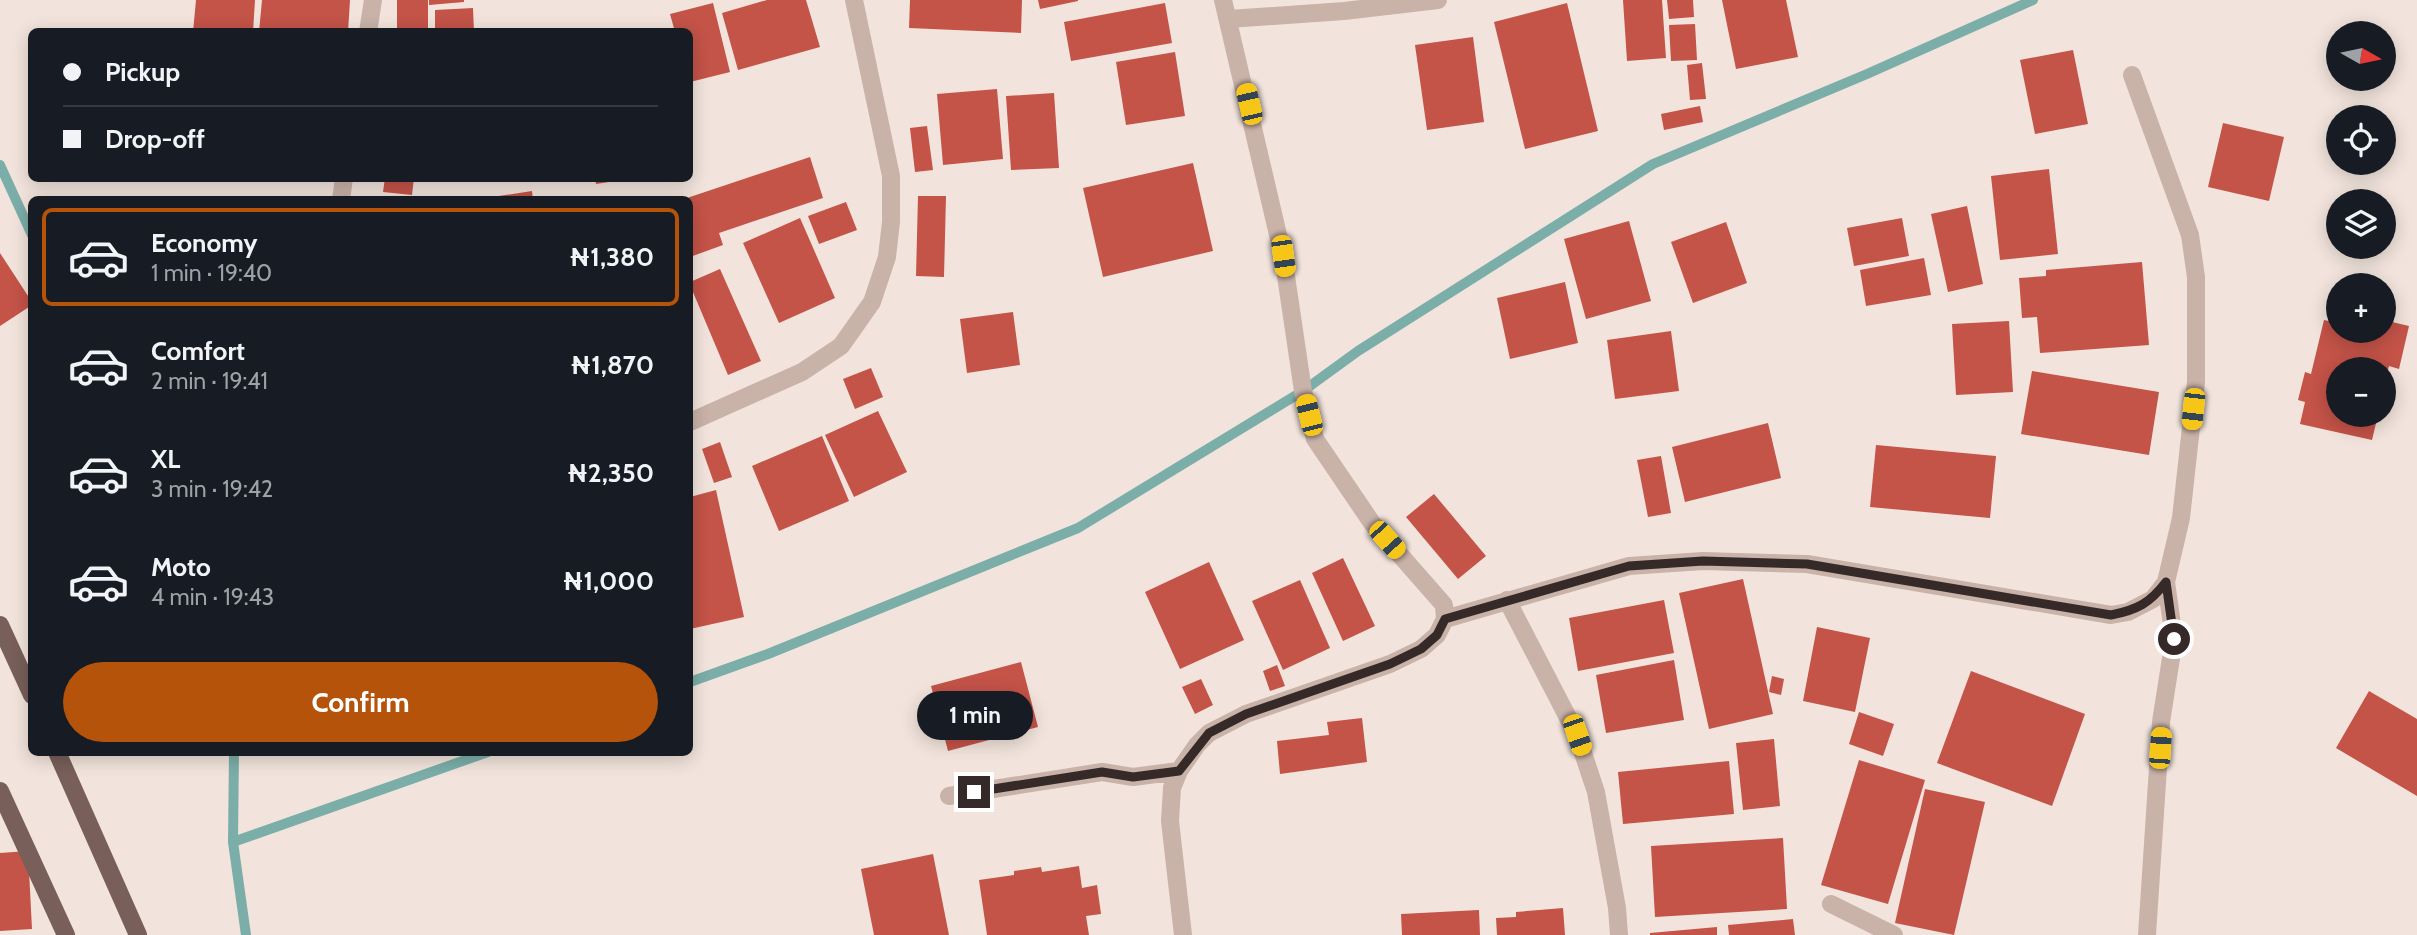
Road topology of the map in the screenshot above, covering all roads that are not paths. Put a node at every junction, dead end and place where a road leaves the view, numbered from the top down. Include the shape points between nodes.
1 (373, 0) edge
2 (854, 0) edge
3 (1223, 0) edge
4 (1438, 0) edge
5 (1229, 19) junction
6 (369, 28) edge
7 (2133, 75) dead end
8 (693, 421) edge
9 (2166, 582) junction
10 (1507, 600) junction
11 (1445, 619) junction
12 (0, 625) edge
13 (28, 686) edge
14 (59, 756) edge
15 (1179, 771) junction
16 (0, 791) edge
17 (949, 796) dead end
18 (1831, 904) dead end
19 (66, 935) edge
20 (138, 935) edge
21 (1183, 935) edge
22 (1619, 935) edge
23 (1894, 935) edge
24 (2147, 935) edge

1 - 6 street
2 - 8 street via 891,176 887,257 872,302 841,346 802,372
3 - 5 street
4 - 5 street
5 - 11 street via 1283,256 1303,391 1315,439 1372,523 1444,605
7 - 9 street via 2190,235 2196,277 2196,382 2181,518
9 - 10 street via 2153,599 2111,615 1807,564 1703,561 1629,566
9 - 24 street via 2174,639 2161,722
10 - 11 street
10 - 22 street via 1577,735 1596,792
11 - 15 street via 1437,635 1421,649 1390,664 1246,714 1209,733
12 - 13 main road
14 - 20 main road
15 - 17 street via 1133,777 1102,772
15 - 21 street via 1172,788 1170,821
16 - 19 main road
18 - 23 street

